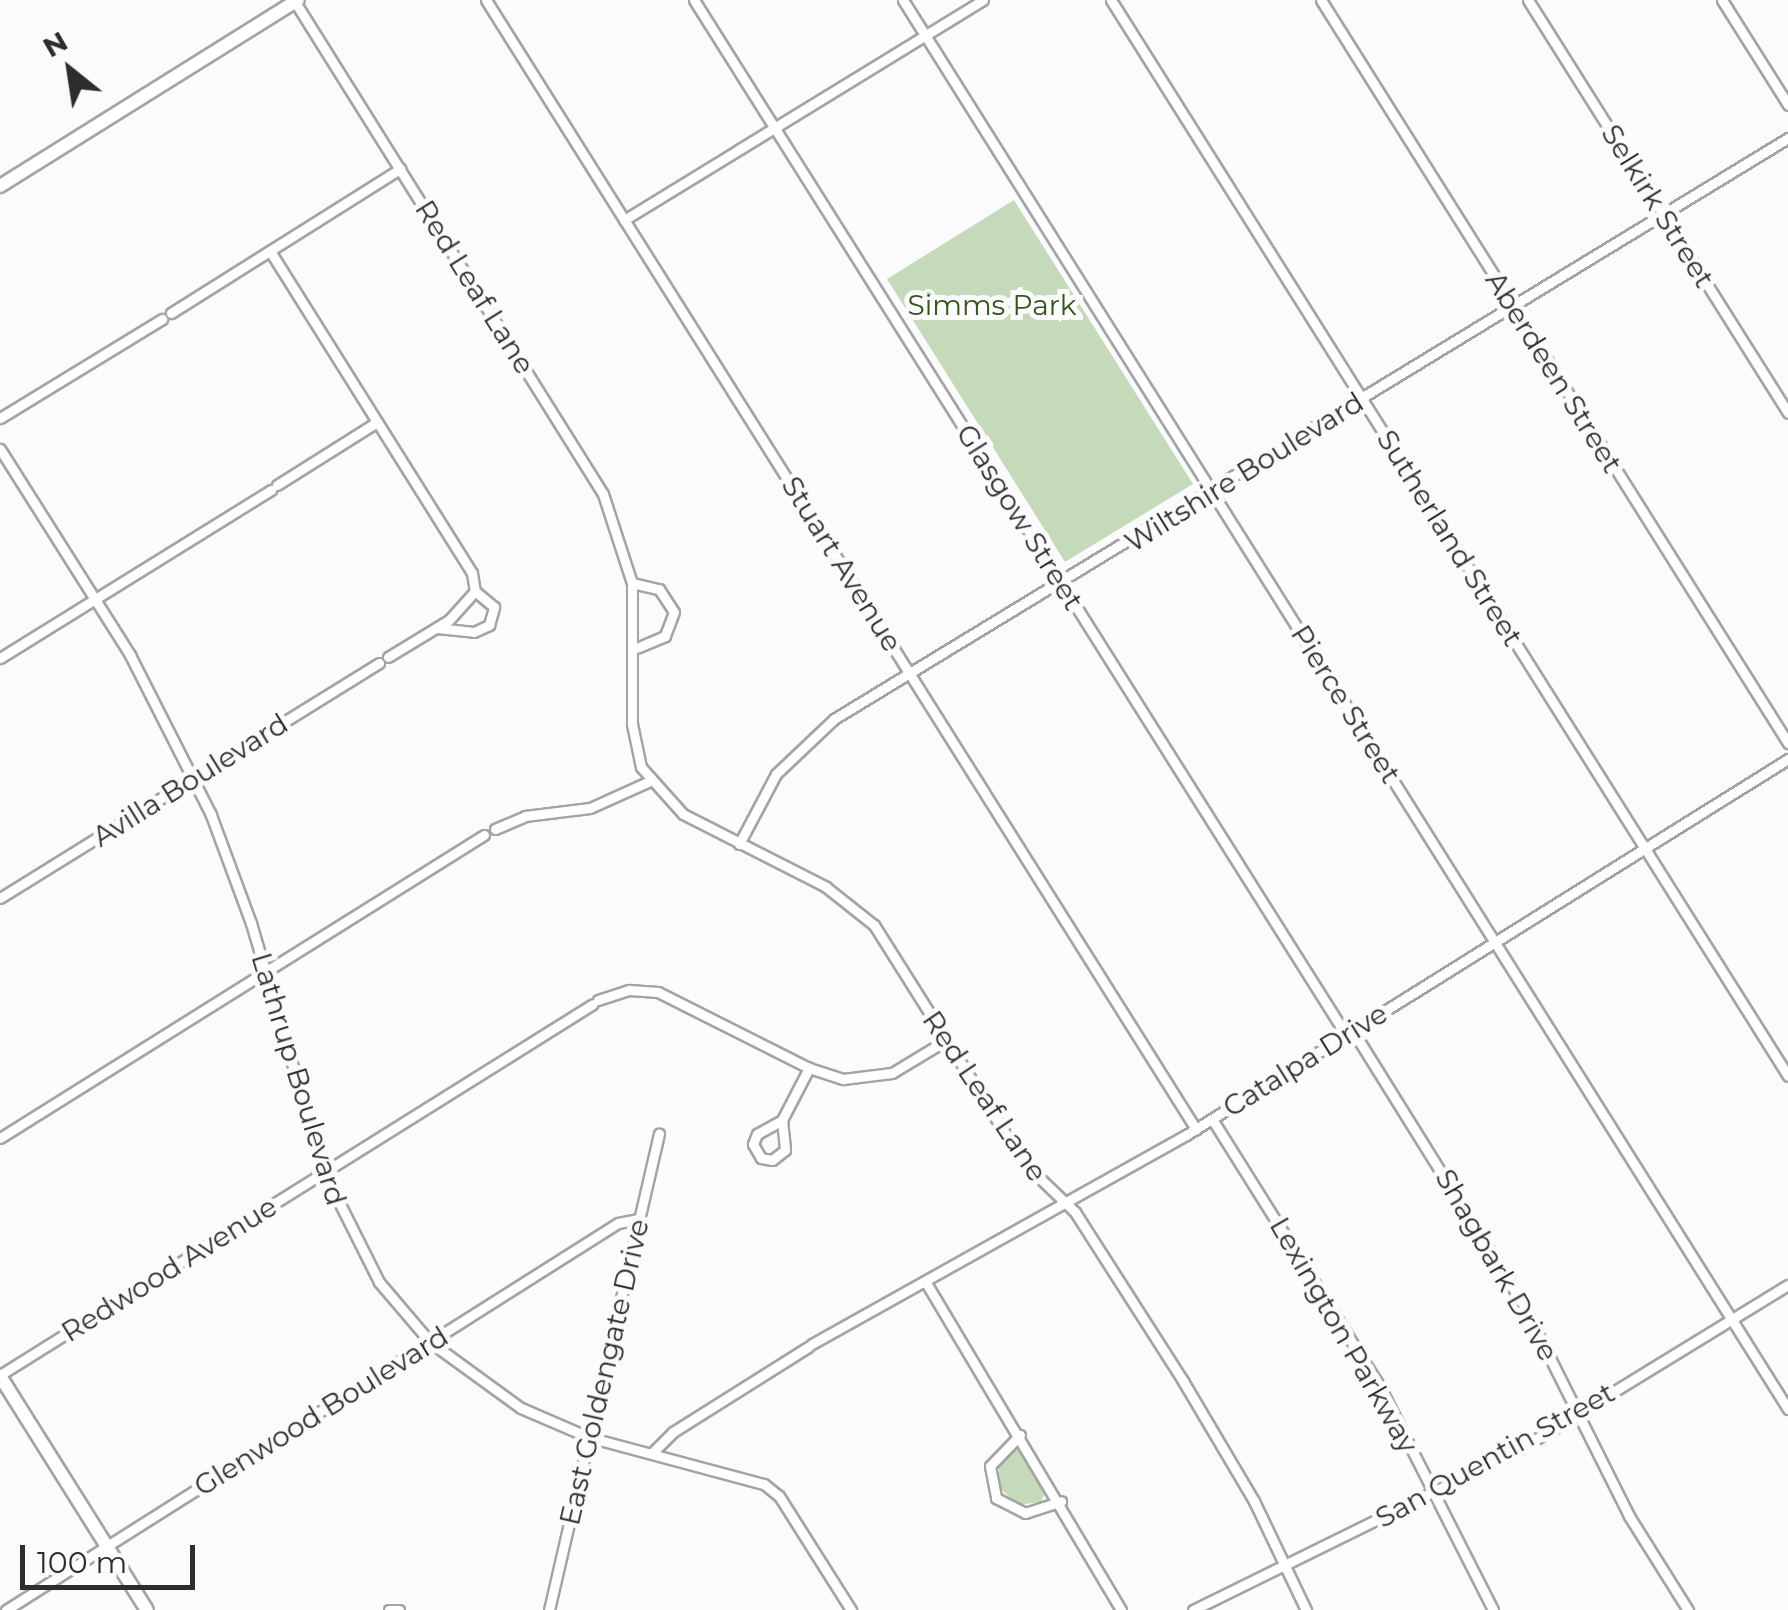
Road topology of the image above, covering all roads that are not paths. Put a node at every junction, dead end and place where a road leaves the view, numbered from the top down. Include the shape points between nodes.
1 (486, 0) edge
2 (694, 0) edge
3 (903, 0) edge
4 (983, 0) edge
5 (1111, 0) edge
6 (1321, 0) edge
7 (1528, 0) edge
8 (1722, 0) edge
9 (296, 1) edge
10 (925, 36) junction
11 (1788, 104) edge
12 (774, 127) junction
13 (1788, 138) edge
14 (400, 169) junction
15 (0, 186) edge
16 (1663, 214) junction
17 (624, 220) junction
18 (270, 251) junction
19 (1512, 306) junction
20 (1362, 398) junction
21 (1788, 413) edge
22 (0, 418) edge
23 (377, 422) junction
24 (0, 449) edge
25 (1212, 491) junction
26 (632, 583) junction
27 (1062, 584) junction
28 (475, 591) junction
29 (95, 598) junction
30 (437, 628) junction
31 (637, 648) junction
32 (0, 658) edge
33 (911, 676) junction
34 (1788, 744) edge
35 (1788, 758) edge
36 (193, 777) junction
37 (650, 781) junction
38 (495, 829) dead end
39 (484, 835) dead end
40 (739, 844) junction
41 (1646, 848) junction
42 (0, 898) edge
43 (1495, 941) junction
44 (265, 972) junction
45 (1349, 1033) junction
46 (945, 1041) junction
47 (808, 1068) junction
48 (1788, 1076) edge
49 (1212, 1119) junction
50 (782, 1120) junction
51 (1196, 1129) junction
52 (659, 1134) dead end
53 (0, 1138) edge
54 (324, 1172) junction
55 (1065, 1203) junction
56 (639, 1219) junction
57 (925, 1281) junction
58 (1788, 1285) edge
59 (1732, 1319) junction
60 (430, 1342) junction
61 (0, 1375) edge
62 (1788, 1409) edge
63 (1579, 1413) junction
64 (1020, 1435) junction
65 (588, 1438) junction
66 (653, 1452) junction
67 (1434, 1494) junction
68 (1061, 1501) junction
69 (106, 1546) junction
70 (1284, 1563) junction
71 (6, 1610) edge
72 (147, 1610) edge
73 (389, 1610) edge
74 (399, 1610) edge
75 (550, 1610) edge
76 (851, 1610) edge
77 (1122, 1610) edge
78 (1194, 1610) edge
79 (1306, 1610) edge
80 (1493, 1610) edge
81 (1688, 1610) edge

1 - 17 street, Stuart Avenue
2 - 12 street, Glasgow Street
3 - 10 street, Pierce Street
4 - 10 street
5 - 20 street, Sutherland Street
6 - 19 street, Aberdeen Street
7 - 16 street, Selkirk Street
8 - 11 street
9 - 14 street, Red Leaf Lane
9 - 15 main road
10 - 12 street
10 - 25 street, Pierce Street
12 - 17 street
12 - 27 street, Glasgow Street
13 - 16 street, Wiltshire Boulevard
14 - 18 street
14 - 26 street, Red Leaf Lane via 596,481
16 - 19 street, Wiltshire Boulevard
16 - 21 street, Selkirk Street
17 - 33 street, Stuart Avenue
18 - 22 street
18 - 23 street
19 - 20 street, Wiltshire Boulevard
19 - 34 street, Aberdeen Street
20 - 25 street, Wiltshire Boulevard
20 - 41 street, Sutherland Street
23 - 28 street via 472,573
23 - 29 street
24 - 29 street, Lathrup Boulevard
25 - 27 street, Wiltshire Boulevard
25 - 43 street, Pierce Street
26 - 31 street, Red Leaf Lane
26 - 31 street via 659,590 674,612 666,636
27 - 33 street, Wiltshire Boulevard
27 - 45 street, Glasgow Street
28 - 30 street, Avilla Boulevard
28 - 30 street, Avilla Boulevard via 494,607 494,620 483,629
29 - 32 street
29 - 36 street, Lathrup Boulevard
30 - 36 street, Avilla Boulevard
31 - 37 street, Red Leaf Lane via 632,724
33 - 40 street, Wiltshire Boulevard via 802,743 776,774
33 - 51 street, Stuart Avenue
35 - 41 street, Catalpa Drive
36 - 42 street, Avilla Boulevard
36 - 44 street, Lathrup Boulevard
37 - 38 street via 590,808 525,816
37 - 40 street, Red Leaf Lane via 683,814
39 - 44 street
40 - 46 street, Red Leaf Lane via 853,904 884,940
41 - 43 street, Catalpa Drive
41 - 48 street, Sutherland Street
43 - 45 street, Catalpa Drive
43 - 59 street, Pierce Street
44 - 53 street
44 - 54 street, Lathrup Boulevard
45 - 49 street, Catalpa Drive
45 - 63 street, Shagbark Drive via 1497,1258
46 - 47 street, Redwood Avenue via 881,1076 843,1078
46 - 55 street, Red Leaf Lane via 1023,1162
47 - 50 street
47 - 54 street, Redwood Avenue via 658,992 629,990 595,1002
49 - 51 street, Catalpa Drive
49 - 67 street, Lexington Parkway via 1363,1358
50 - 50 street via 785,1150 772,1160 761,1158 753,1144 757,1134
51 - 55 street, Catalpa Drive
52 - 56 street, East Goldengate Drive
54 - 60 street, Lathrup Boulevard via 362,1256
54 - 61 street, Redwood Avenue
55 - 57 street, Catalpa Drive
55 - 70 street, Red Leaf Lane via 1215,1433
56 - 60 street, Glenwood Boulevard via 618,1224
56 - 65 street, East Goldengate Drive
57 - 64 street
57 - 66 street, Catalpa Drive via 673,1432
58 - 59 street, San Quentin Street
59 - 62 street, Pierce Street
59 - 63 street, San Quentin Street
60 - 65 street, Lathrup Boulevard via 521,1408
60 - 69 street, Glenwood Boulevard
61 - 69 main road
63 - 67 street, San Quentin Street
63 - 81 street, Shagbark Drive via 1629,1516
64 - 68 street
64 - 68 street via 990,1466 996,1498 1025,1514
65 - 66 street, Lathrup Boulevard
65 - 75 street, East Goldengate Drive
66 - 76 street, Lathrup Boulevard via 764,1484 779,1496
67 - 70 street, San Quentin Street
67 - 80 street, Lexington Parkway
68 - 77 street
69 - 71 street, Glenwood Boulevard
69 - 72 main road
70 - 78 street, San Quentin Street
70 - 79 street, Red Leaf Lane
73 - 74 street

